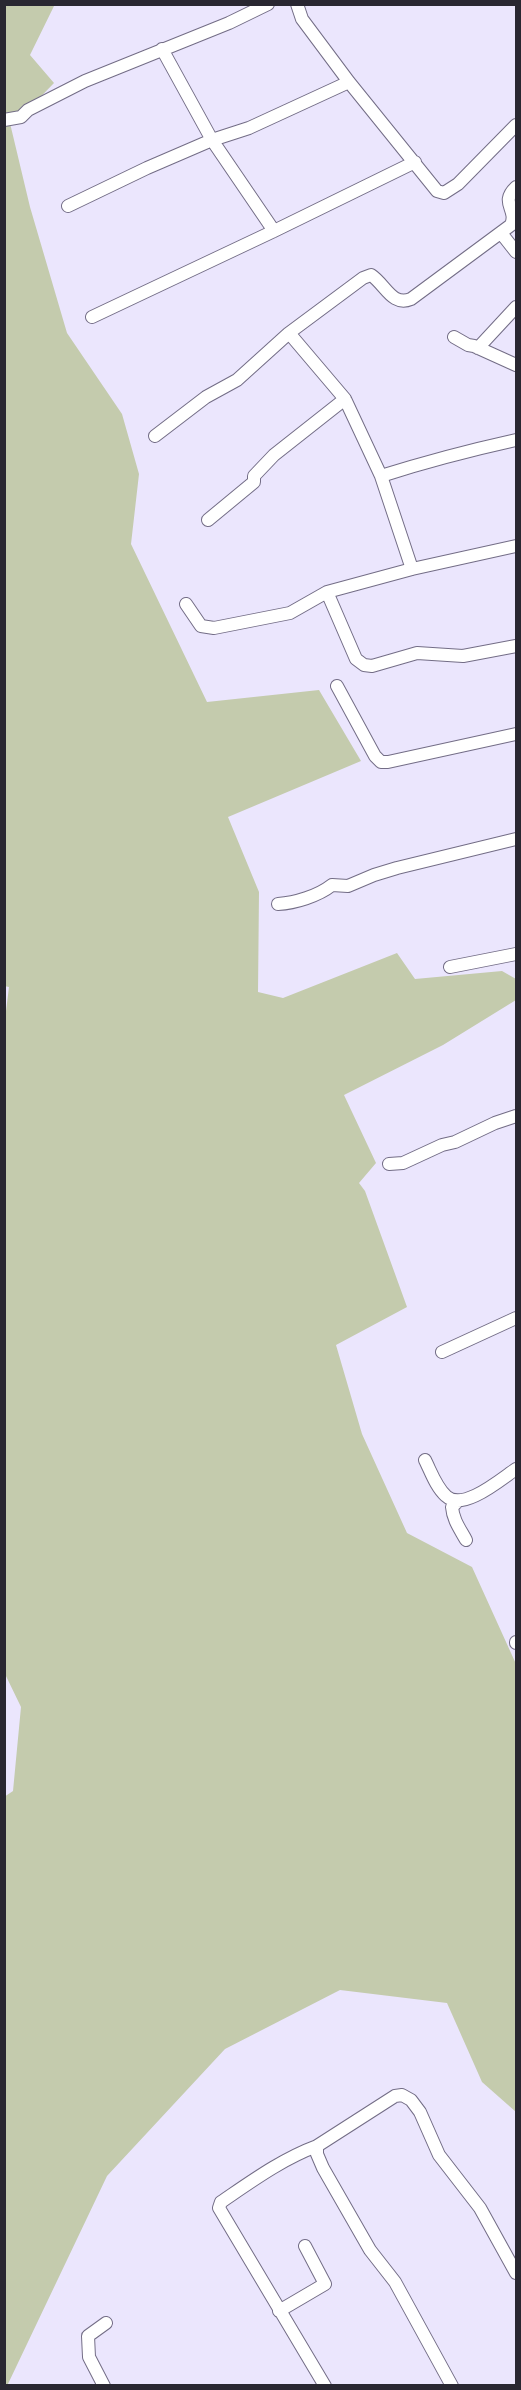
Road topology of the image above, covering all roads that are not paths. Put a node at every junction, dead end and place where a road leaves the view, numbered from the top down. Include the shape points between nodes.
1 (268, 4) edge
2 (297, 4) edge
3 (162, 49) junction
4 (349, 82) junction
5 (4, 120) edge
6 (516, 125) edge
7 (212, 140) junction
8 (415, 162) junction
9 (516, 187) edge
10 (68, 206) dead end
11 (274, 231) junction
12 (501, 233) junction
13 (516, 252) edge
14 (516, 307) edge
15 (92, 317) dead end
16 (289, 333) junction
17 (454, 337) dead end
18 (478, 348) junction
19 (516, 365) edge
20 (345, 399) junction
21 (155, 436) dead end
22 (516, 440) edge
23 (381, 476) junction
24 (208, 520) dead end
25 (516, 546) edge
26 (412, 569) junction
27 (327, 592) junction
28 (186, 604) dead end
29 (516, 646) edge
30 (337, 686) dead end
31 (516, 734) edge
32 (516, 839) edge
33 (278, 904) dead end
34 (516, 954) edge
35 (450, 967) dead end
36 (516, 1116) edge
37 (389, 1164) dead end
38 (516, 1318) edge
39 (442, 1352) dead end
40 (425, 1460) dead end
41 (516, 1469) edge
42 (457, 1502) junction
43 (466, 1540) dead end
44 (317, 2146) junction
45 (305, 2246) dead end
46 (516, 2273) edge
47 (279, 2311) junction
48 (106, 2323) dead end
49 (104, 2385) edge
50 (325, 2385) edge
51 (452, 2385) edge

1 - 3 street
2 - 4 street via 302,19
3 - 5 street via 85,81 21,117
3 - 7 street
4 - 7 street via 249,128
4 - 8 street
6 - 8 street via 458,184 444,193 437,191
7 - 10 street
7 - 11 street
8 - 11 street
9 - 12 street via 508,200 513,221
11 - 15 street
12 - 13 street
12 - 16 street via 411,299 397,300 372,275
14 - 18 street
16 - 20 street
16 - 21 street via 237,380 206,397
17 - 18 street
18 - 19 street
20 - 23 street
20 - 24 street via 274,455 254,476 254,482
22 - 23 street
23 - 26 street
25 - 26 street
26 - 27 street
27 - 28 street via 290,613 214,628 201,626
27 - 29 street via 356,659 364,665 417,653 463,656
30 - 31 street via 381,762
32 - 33 street via 398,868 348,886 332,885 290,903
34 - 35 street
36 - 37 street via 403,1163
38 - 39 street
40 - 42 street via 439,1488
41 - 42 street via 485,1491
42 - 43 street via 452,1506 455,1521
44 - 46 street via 396,2096 411,2100 439,2155 480,2208
44 - 47 street via 263,2174 221,2202 219,2208
44 - 51 street via 323,2168 370,2250 395,2282
45 - 47 street via 325,2284
47 - 50 street
48 - 49 street via 88,2336 89,2357

